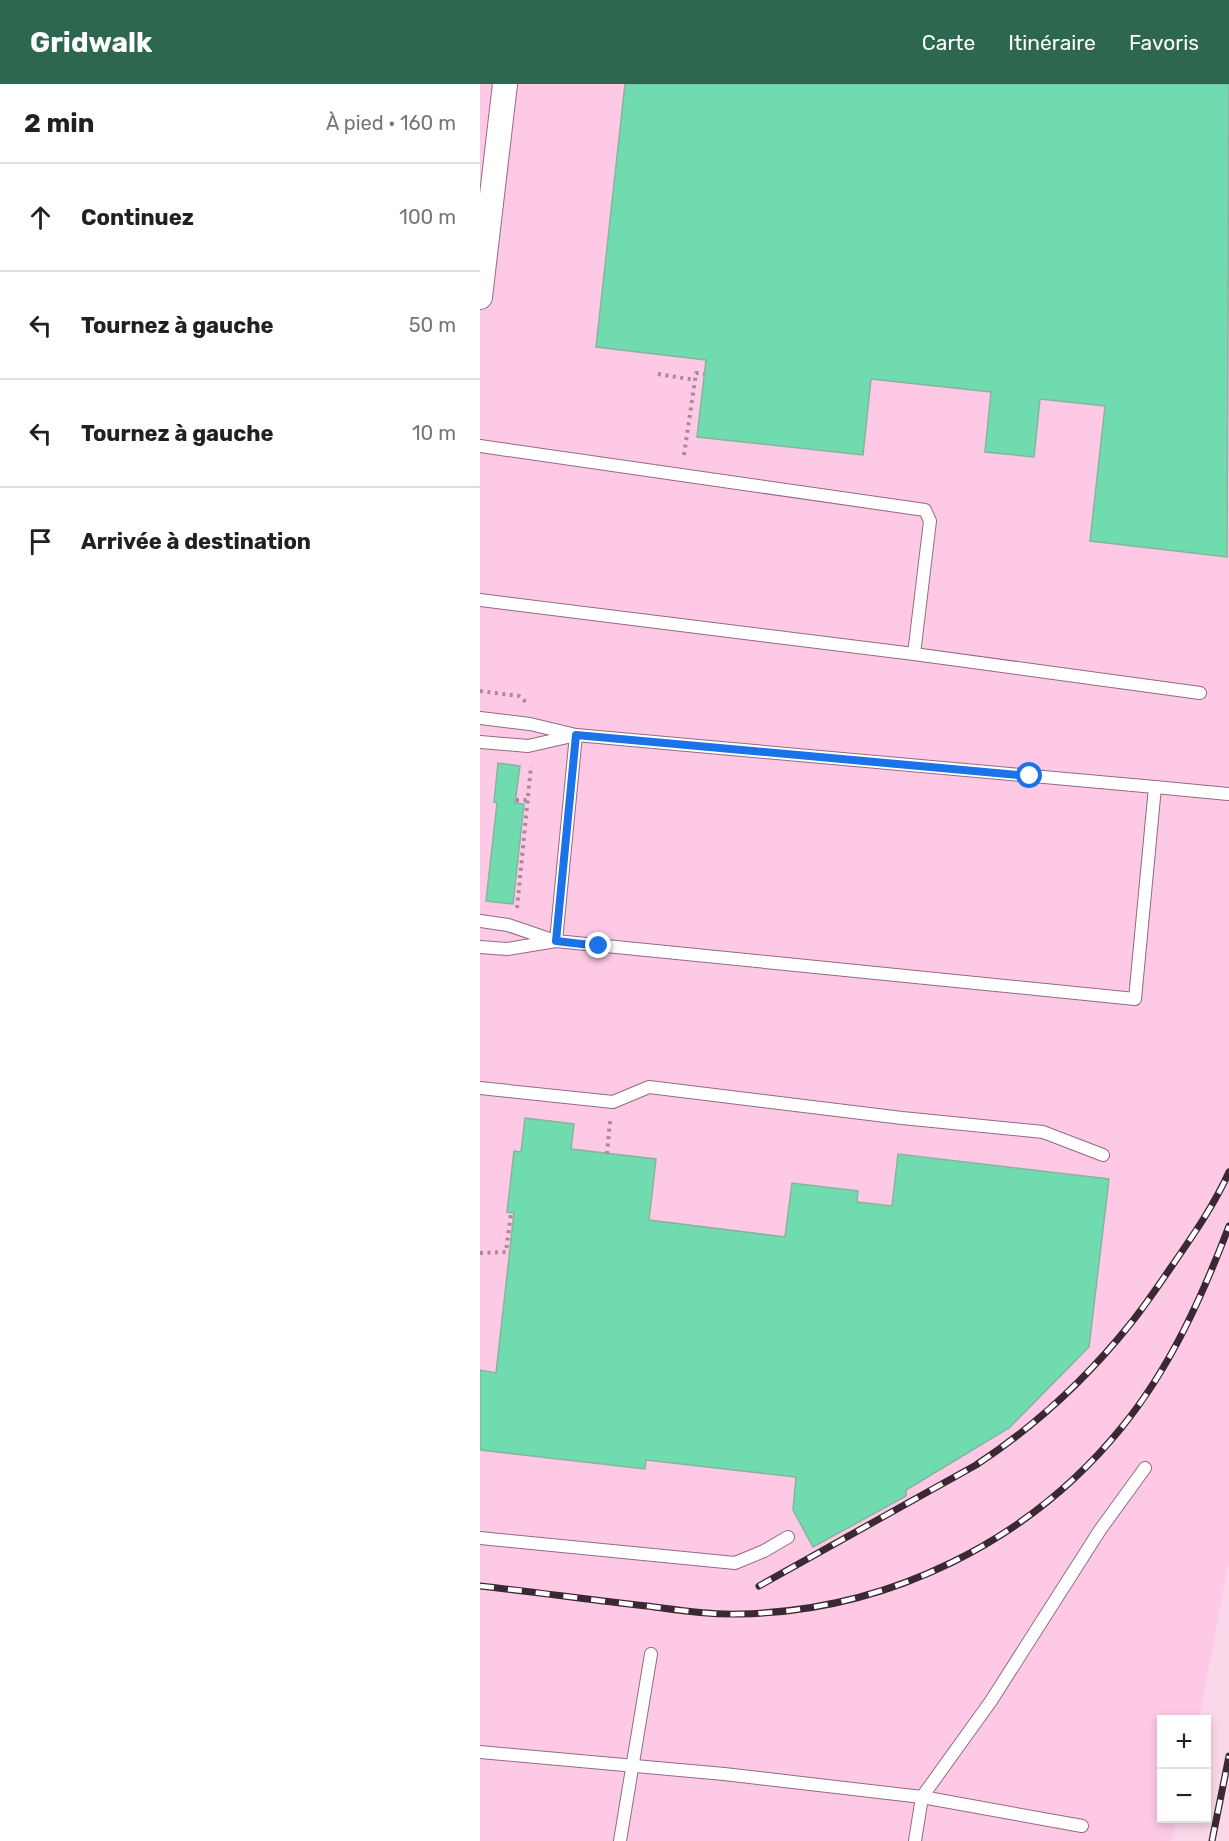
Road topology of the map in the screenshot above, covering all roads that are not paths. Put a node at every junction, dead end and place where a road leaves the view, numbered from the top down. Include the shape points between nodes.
1 (505, 84) edge
2 (480, 297) edge
3 (480, 446) edge
4 (480, 600) edge
5 (914, 654) junction
6 (1200, 693) dead end
7 (480, 718) edge
8 (576, 735) junction
9 (480, 742) edge
10 (1155, 787) junction
11 (1228, 794) edge
12 (480, 921) edge
13 (556, 941) junction
14 (480, 946) edge
15 (480, 1088) edge
16 (1103, 1155) dead end
17 (1145, 1468) dead end
18 (788, 1537) dead end
19 (480, 1538) edge
20 (651, 1654) dead end
21 (480, 1752) edge
22 (634, 1766) junction
23 (922, 1797) junction
24 (1082, 1826) dead end
25 (620, 1841) edge
26 (915, 1841) edge

1 - 2 street
3 - 5 lane via 925,510 930,521
4 - 5 lane
5 - 6 lane
7 - 8 lane
8 - 9 lane via 528,746
8 - 10 lane
8 - 13 lane
10 - 11 lane
10 - 13 lane via 1136,999
12 - 13 lane via 508,925
13 - 14 lane via 507,948
15 - 16 lane via 613,1102 649,1087 1043,1132
17 - 23 lane via 991,1701
18 - 19 lane via 735,1563
20 - 22 lane
21 - 22 lane
22 - 23 lane
22 - 25 lane
23 - 24 lane
23 - 26 lane

